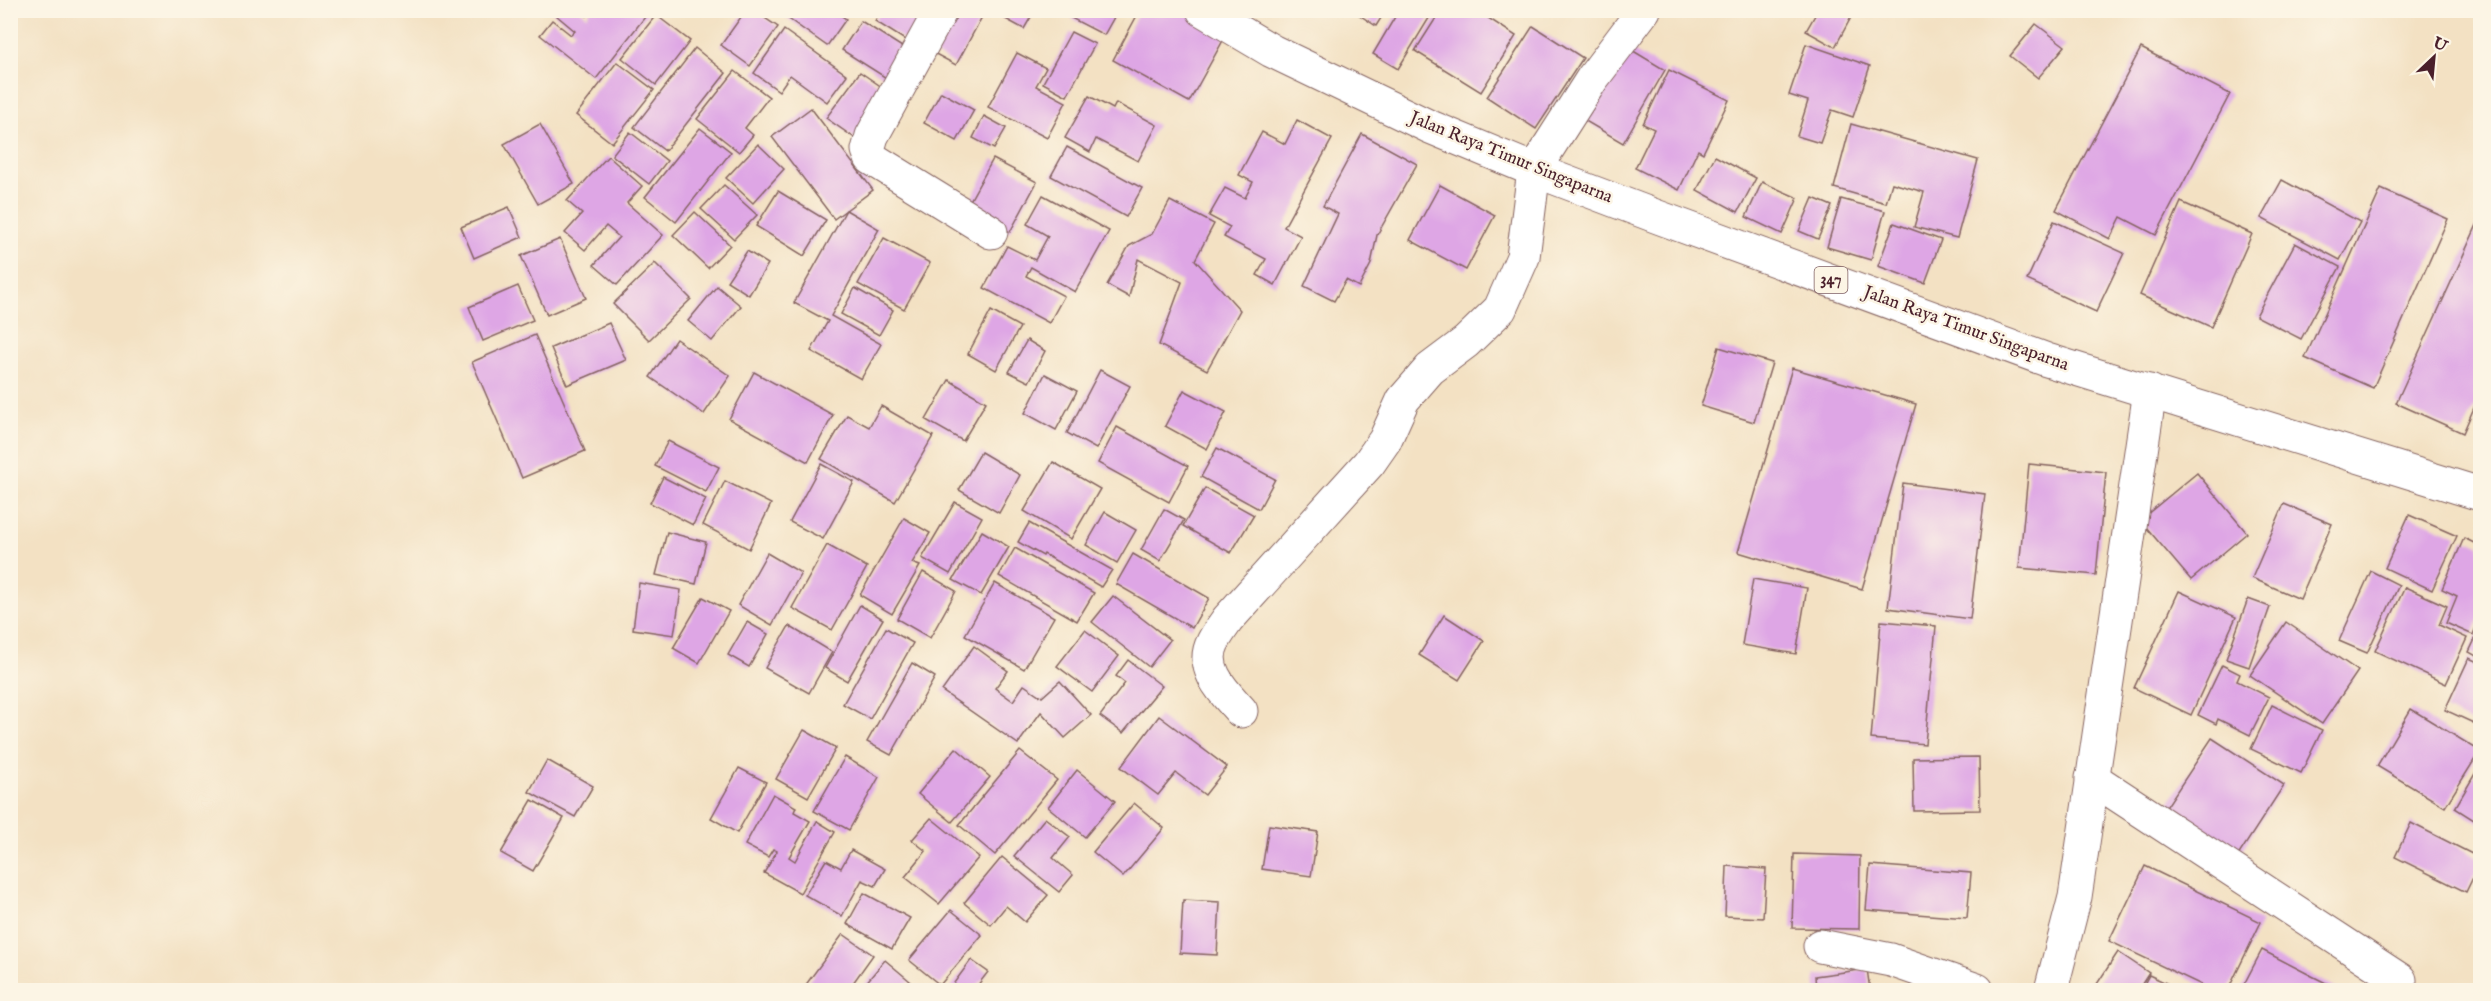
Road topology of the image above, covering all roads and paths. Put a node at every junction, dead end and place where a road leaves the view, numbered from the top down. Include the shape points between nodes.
1 (941, 10) edge
2 (1203, 10) edge
3 (1644, 10) edge
4 (1534, 170) junction
5 (991, 232) dead end
6 (2150, 391) junction
7 (2481, 494) edge
8 (1242, 711) dead end
9 (2092, 778) junction
10 (1820, 946) dead end
11 (1924, 980) edge
12 (2400, 980) dead end
13 (1977, 990) edge
14 (2051, 990) edge

1 - 5 street via 868,150 879,164
2 - 4 street, Jalan Raya Timur Singaparna / 347 via 1272,51 1428,126
3 - 4 street via 1592,79
4 - 6 street, Jalan Raya Timur Singaparna / 347 via 2047,360
4 - 8 street via 1523,257 1500,309 1430,369 1403,400 1385,440 1369,463 1228,619 1211,644 1209,662 1217,684
6 - 7 street, Jalan Raya Timur Singaparna / 347
6 - 9 street
9 - 12 street
9 - 14 street via 2075,897
10 - 11 street via 1891,960
11 - 13 street

